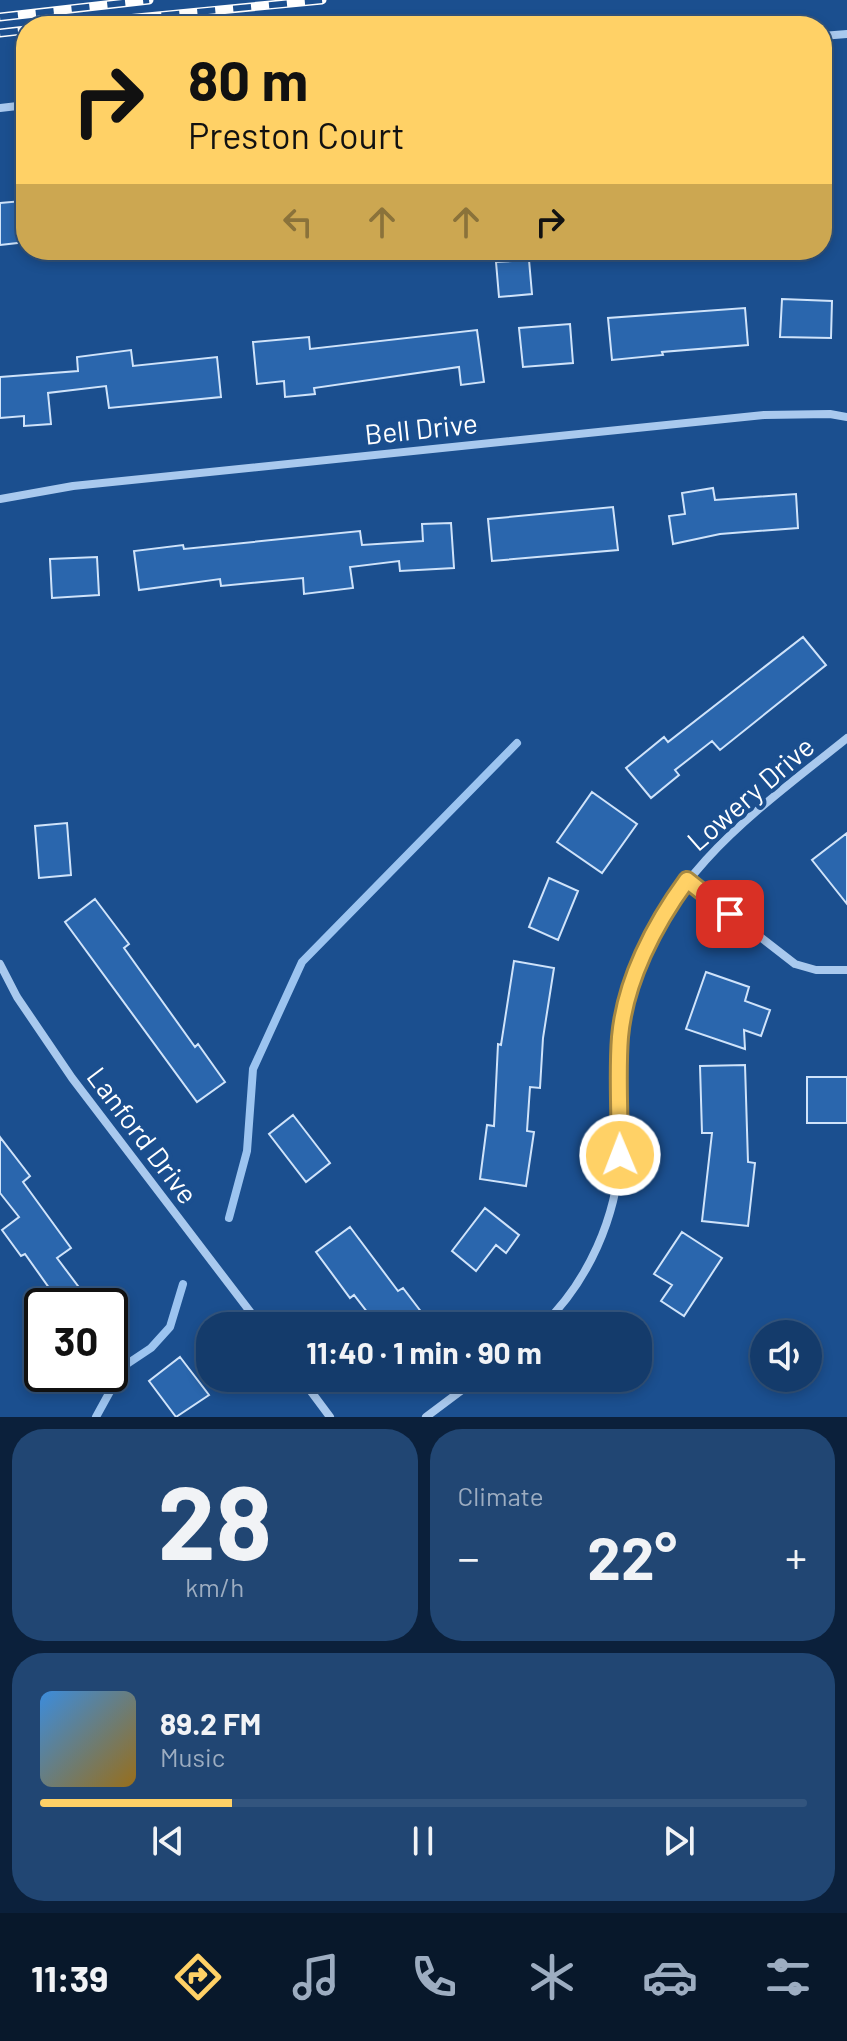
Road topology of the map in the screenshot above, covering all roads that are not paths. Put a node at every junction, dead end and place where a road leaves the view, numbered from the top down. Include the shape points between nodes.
1 (847, 417) edge
2 (0, 499) edge
3 (847, 738) edge
4 (687, 880) junction
5 (0, 964) edge
6 (847, 970) edge
7 (250, 1312) edge
8 (556, 1312) edge
9 (311, 1392) edge
10 (459, 1392) edge
11 (330, 1417) edge
12 (426, 1417) edge

1 - 2 street, Bell Drive via 764,415 73,486
3 - 4 street, Lowery Drive via 714,849
4 - 6 street via 795,964
4 - 8 street, Lowery Drive via 649,941 630,991 620,1036 620,1155 614,1195 600,1243
5 - 7 street, Lanford Drive via 72,1078
9 - 11 street
10 - 12 street

